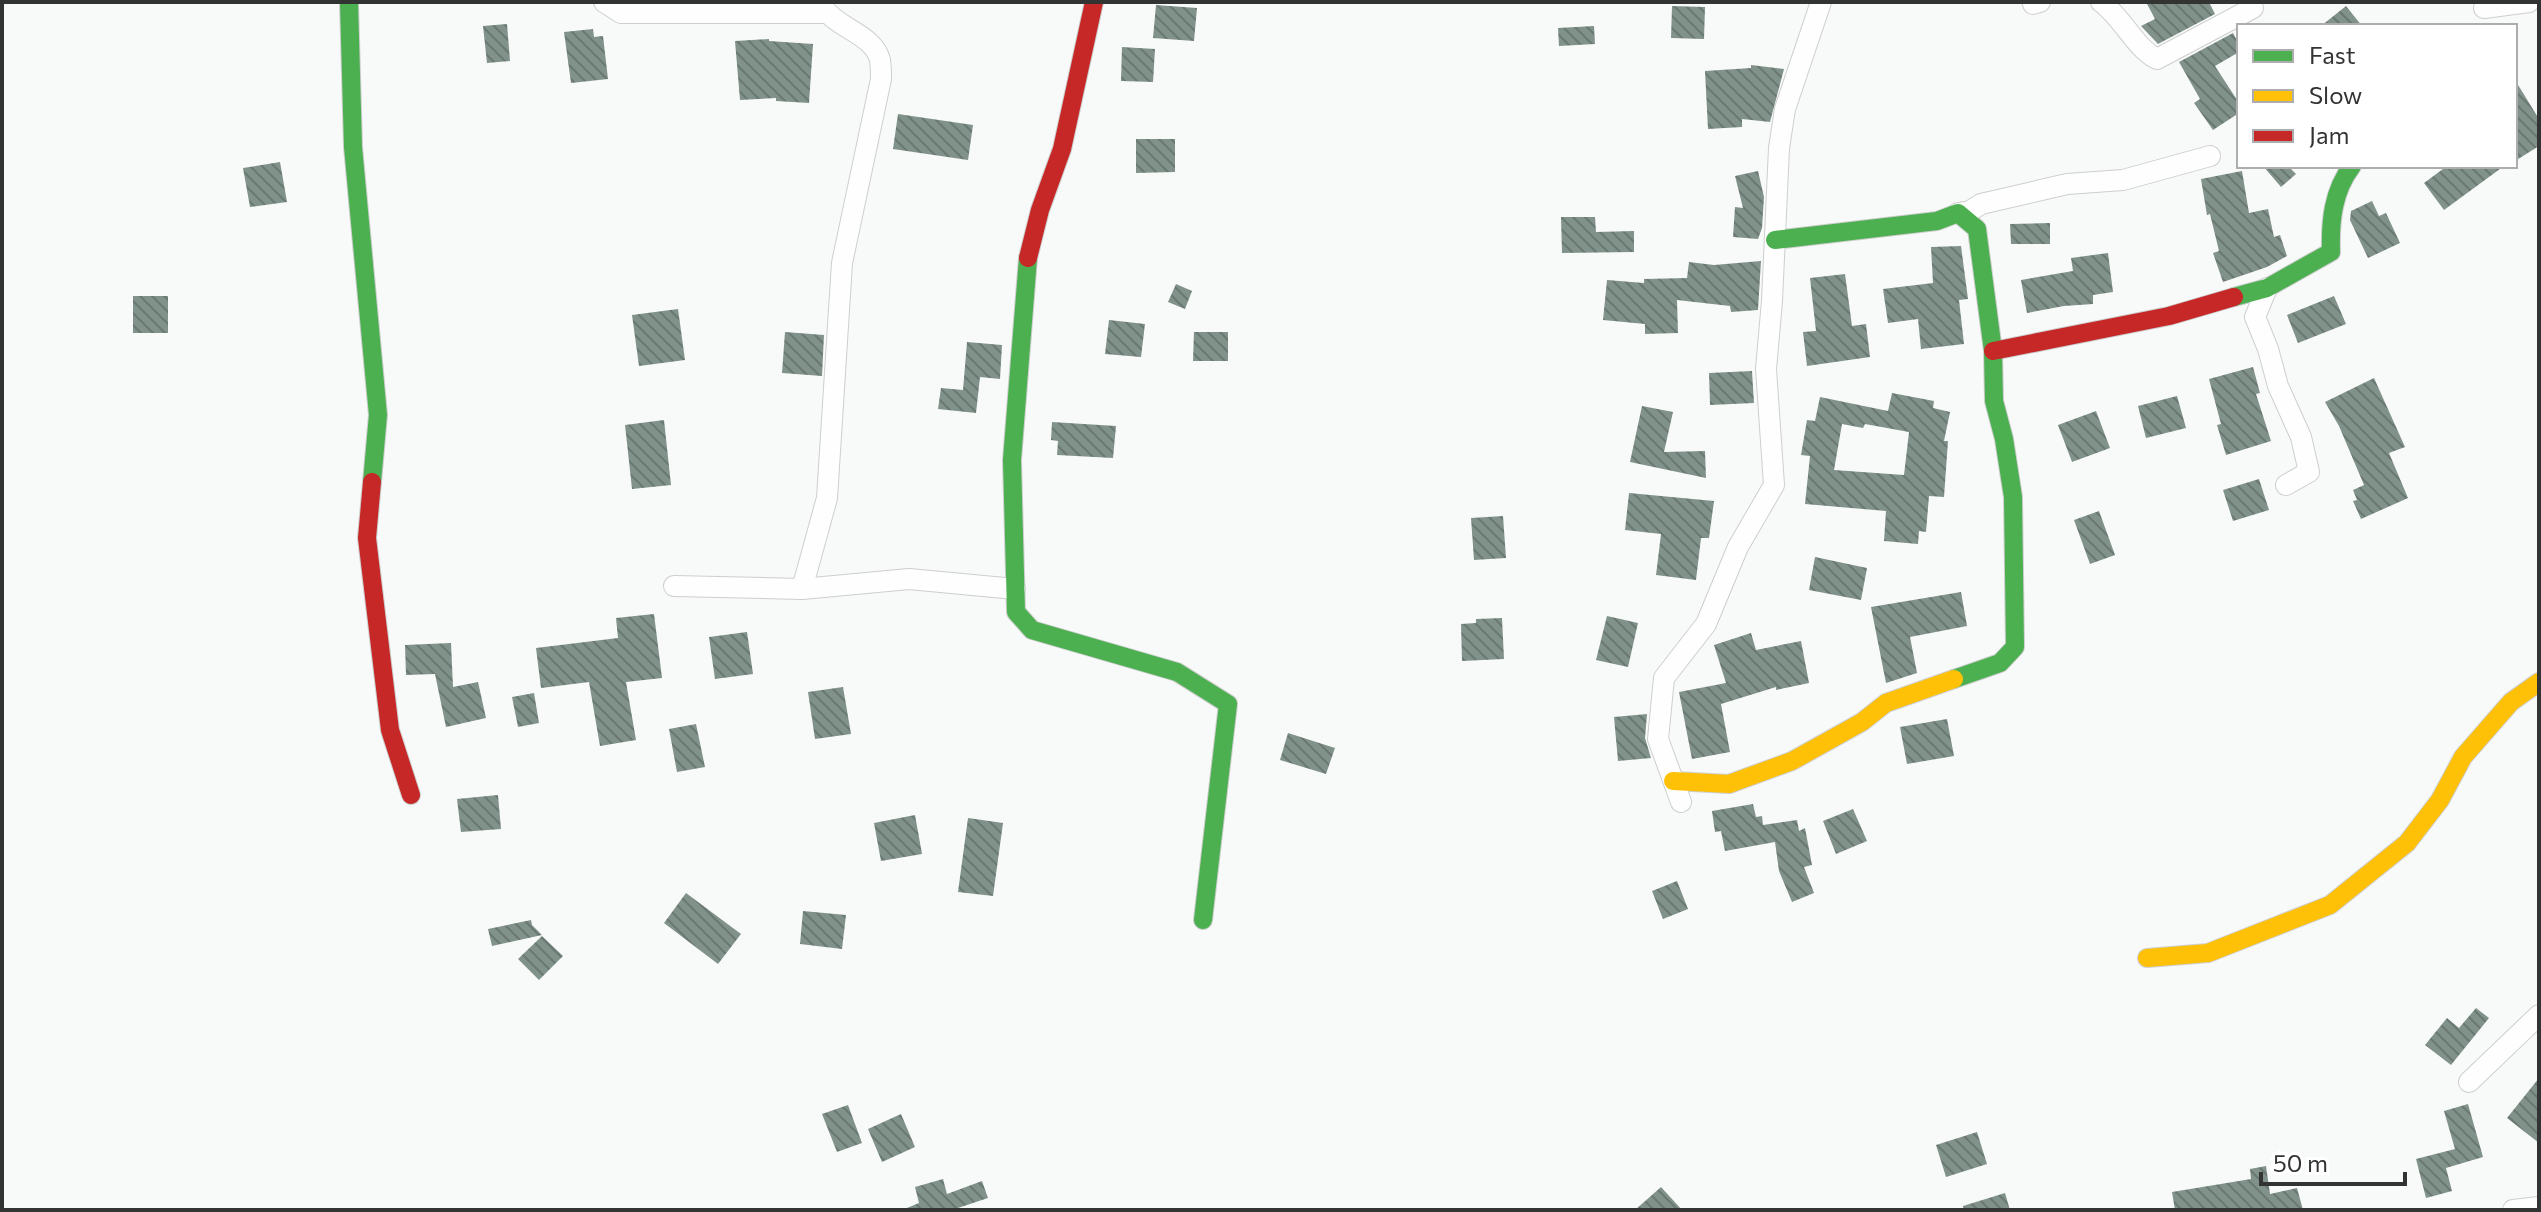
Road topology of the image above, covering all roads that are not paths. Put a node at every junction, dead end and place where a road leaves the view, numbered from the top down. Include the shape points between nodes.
1 (349, 2) edge
2 (604, 2) edge
3 (1094, 2) edge
4 (1821, 2) edge
5 (2101, 2) edge
6 (2529, 2) edge
7 (823, 8) edge
8 (2255, 12) edge
9 (2484, 12) edge
10 (2210, 156) dead end
11 (2350, 168) edge
12 (1958, 213) junction
13 (1775, 240) junction
14 (2267, 288) junction
15 (1993, 351) junction
16 (2286, 485) dead end
17 (674, 586) dead end
18 (802, 589) junction
19 (1015, 589) junction
20 (2539, 682) edge
21 (1673, 781) junction
22 (411, 795) dead end
23 (1681, 802) dead end
24 (1203, 920) dead end
25 (2147, 958) dead end
26 (2539, 1015) edge
27 (2469, 1082) dead end
28 (2539, 1207) edge
29 (2513, 1210) edge

1 - 22 street via 353,147 378,415 367,538 390,730
2 - 7 street via 621,13
3 - 19 street via 1062,149 1026,269 1012,460
4 - 13 street via 1785,109
5 - 8 street via 2131,31 2142,51 2157,59
6 - 9 street
7 - 18 street via 871,45 879,57 881,79 842,263 827,498
10 - 12 street via 2123,180 2067,184
11 - 14 street via 2338,184 2331,252
12 - 13 street via 1937,221
12 - 15 street via 1977,229
13 - 21 street via 1766,369 1774,485 1738,547 1706,624 1664,678 1658,739
14 - 15 street via 2169,316
14 - 16 street via 2255,317 2309,472
15 - 21 street via 1994,401 2013,497 2015,647 2000,663 1886,703 1792,761 1729,784
17 - 18 street
18 - 19 street via 909,579
19 - 24 street via 1016,612 1032,630 1177,672 1228,704
20 - 25 street via 2511,702 2463,757 2440,800 2407,843 2330,905 2208,953
21 - 23 street
26 - 27 street
28 - 29 street

